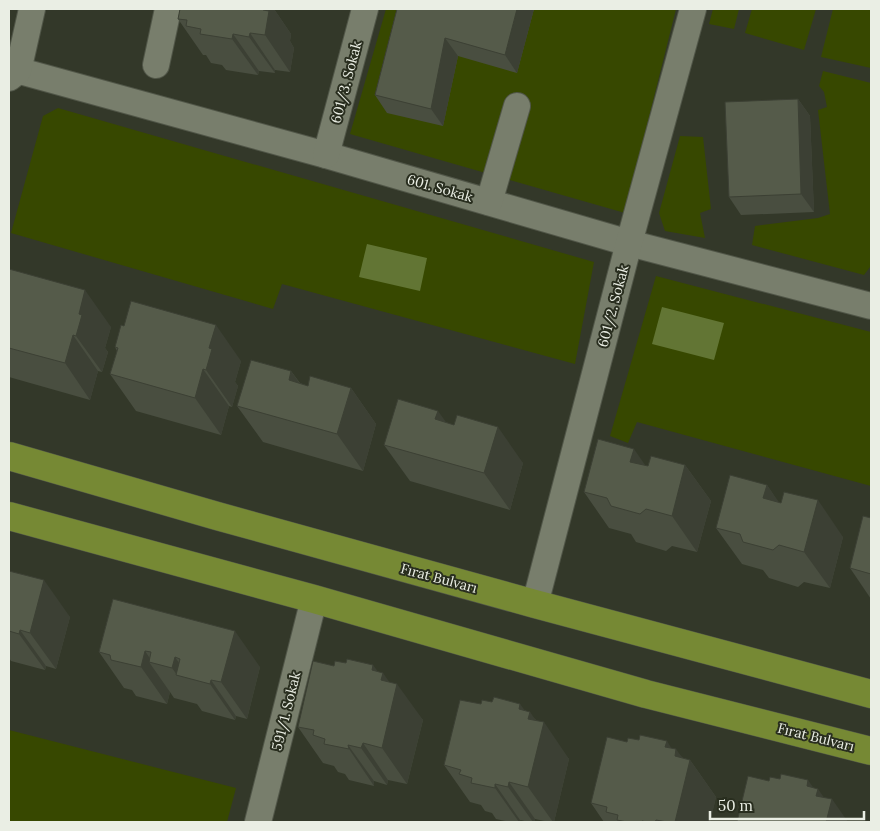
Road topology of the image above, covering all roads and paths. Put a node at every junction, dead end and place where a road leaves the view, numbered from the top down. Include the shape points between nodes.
1 (32, 9) edge
2 (168, 9) edge
3 (365, 9) edge
4 (693, 9) edge
5 (156, 65) dead end
6 (12, 72) edge
7 (516, 106) dead end
8 (326, 155) junction
9 (488, 202) junction
10 (629, 242) junction
11 (871, 306) edge
12 (9, 456) edge
13 (9, 516) edge
14 (314, 599) junction
15 (535, 604) junction
16 (871, 694) edge
17 (871, 751) edge
18 (258, 822) edge

1 - 6 street
2 - 5 street
3 - 8 street, 601/3. Sokak
4 - 10 street, 601/2. Sokak
6 - 8 street, 601. Sokak
7 - 9 street
8 - 9 street, 601. Sokak
9 - 10 street, 601. Sokak
10 - 11 street, 601. Sokak
10 - 15 street, 601/2. Sokak
12 - 15 main road, Fırat Bulvarı
13 - 14 main road, Fırat Bulvarı
14 - 17 main road, Fırat Bulvarı via 646,694
14 - 18 street, 591/1. Sokak
15 - 16 main road, Fırat Bulvarı

